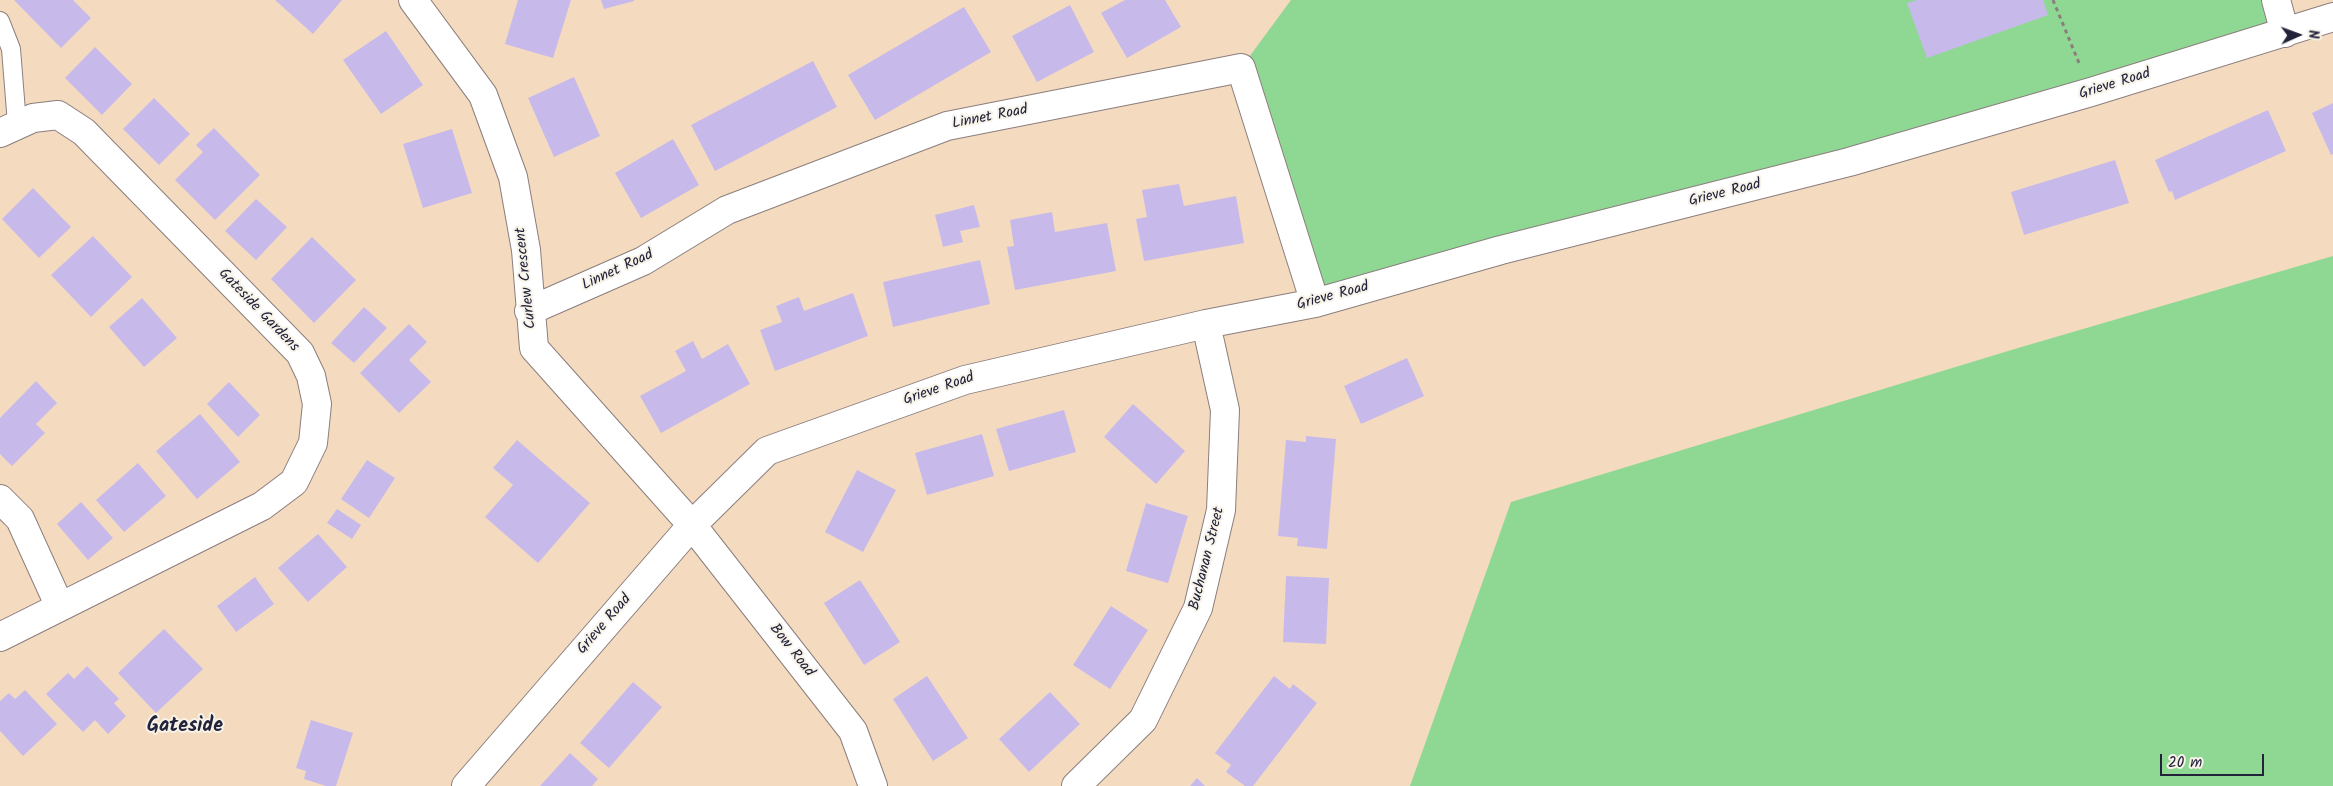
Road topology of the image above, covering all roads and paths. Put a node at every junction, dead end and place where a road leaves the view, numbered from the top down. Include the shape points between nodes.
1 (413, 0) edge
2 (2053, 0) edge
3 (2276, 0) edge
4 (2333, 17) edge
5 (0, 21) edge
6 (2285, 33) junction
7 (2091, 92) junction
8 (9, 128) edge
9 (1315, 303) junction
10 (529, 311) junction
11 (1206, 324) junction
12 (0, 499) edge
13 (692, 525) junction
14 (60, 607) junction
15 (0, 636) edge
16 (466, 786) edge
17 (874, 786) edge
18 (1076, 786) edge

1 - 10 street, Curlew Crescent via 483,95 513,177 526,250
2 - 7 path
3 - 6 street
4 - 6 street, Grieve Road
5 - 8 lane via 11,48
6 - 7 street, Grieve Road
7 - 9 street, Grieve Road via 1849,162 1501,250
8 - 14 street, Gateside Gardens via 33,118 58,115 84,132 300,353 311,376 317,404 313,443 294,482 262,506
9 - 10 street, Linnet Road via 1242,68 947,126 727,210 643,261
9 - 11 street, Grieve Road
10 - 13 street, Curlew Crescent via 534,348
11 - 13 street, Grieve Road via 965,380 767,451
11 - 18 street, Buchanan Street via 1225,410 1221,510 1198,608 1143,720
12 - 14 street via 20,519
13 - 16 street, Grieve Road
13 - 17 street, Bow Road via 853,731
14 - 15 street, Gateside Gardens

